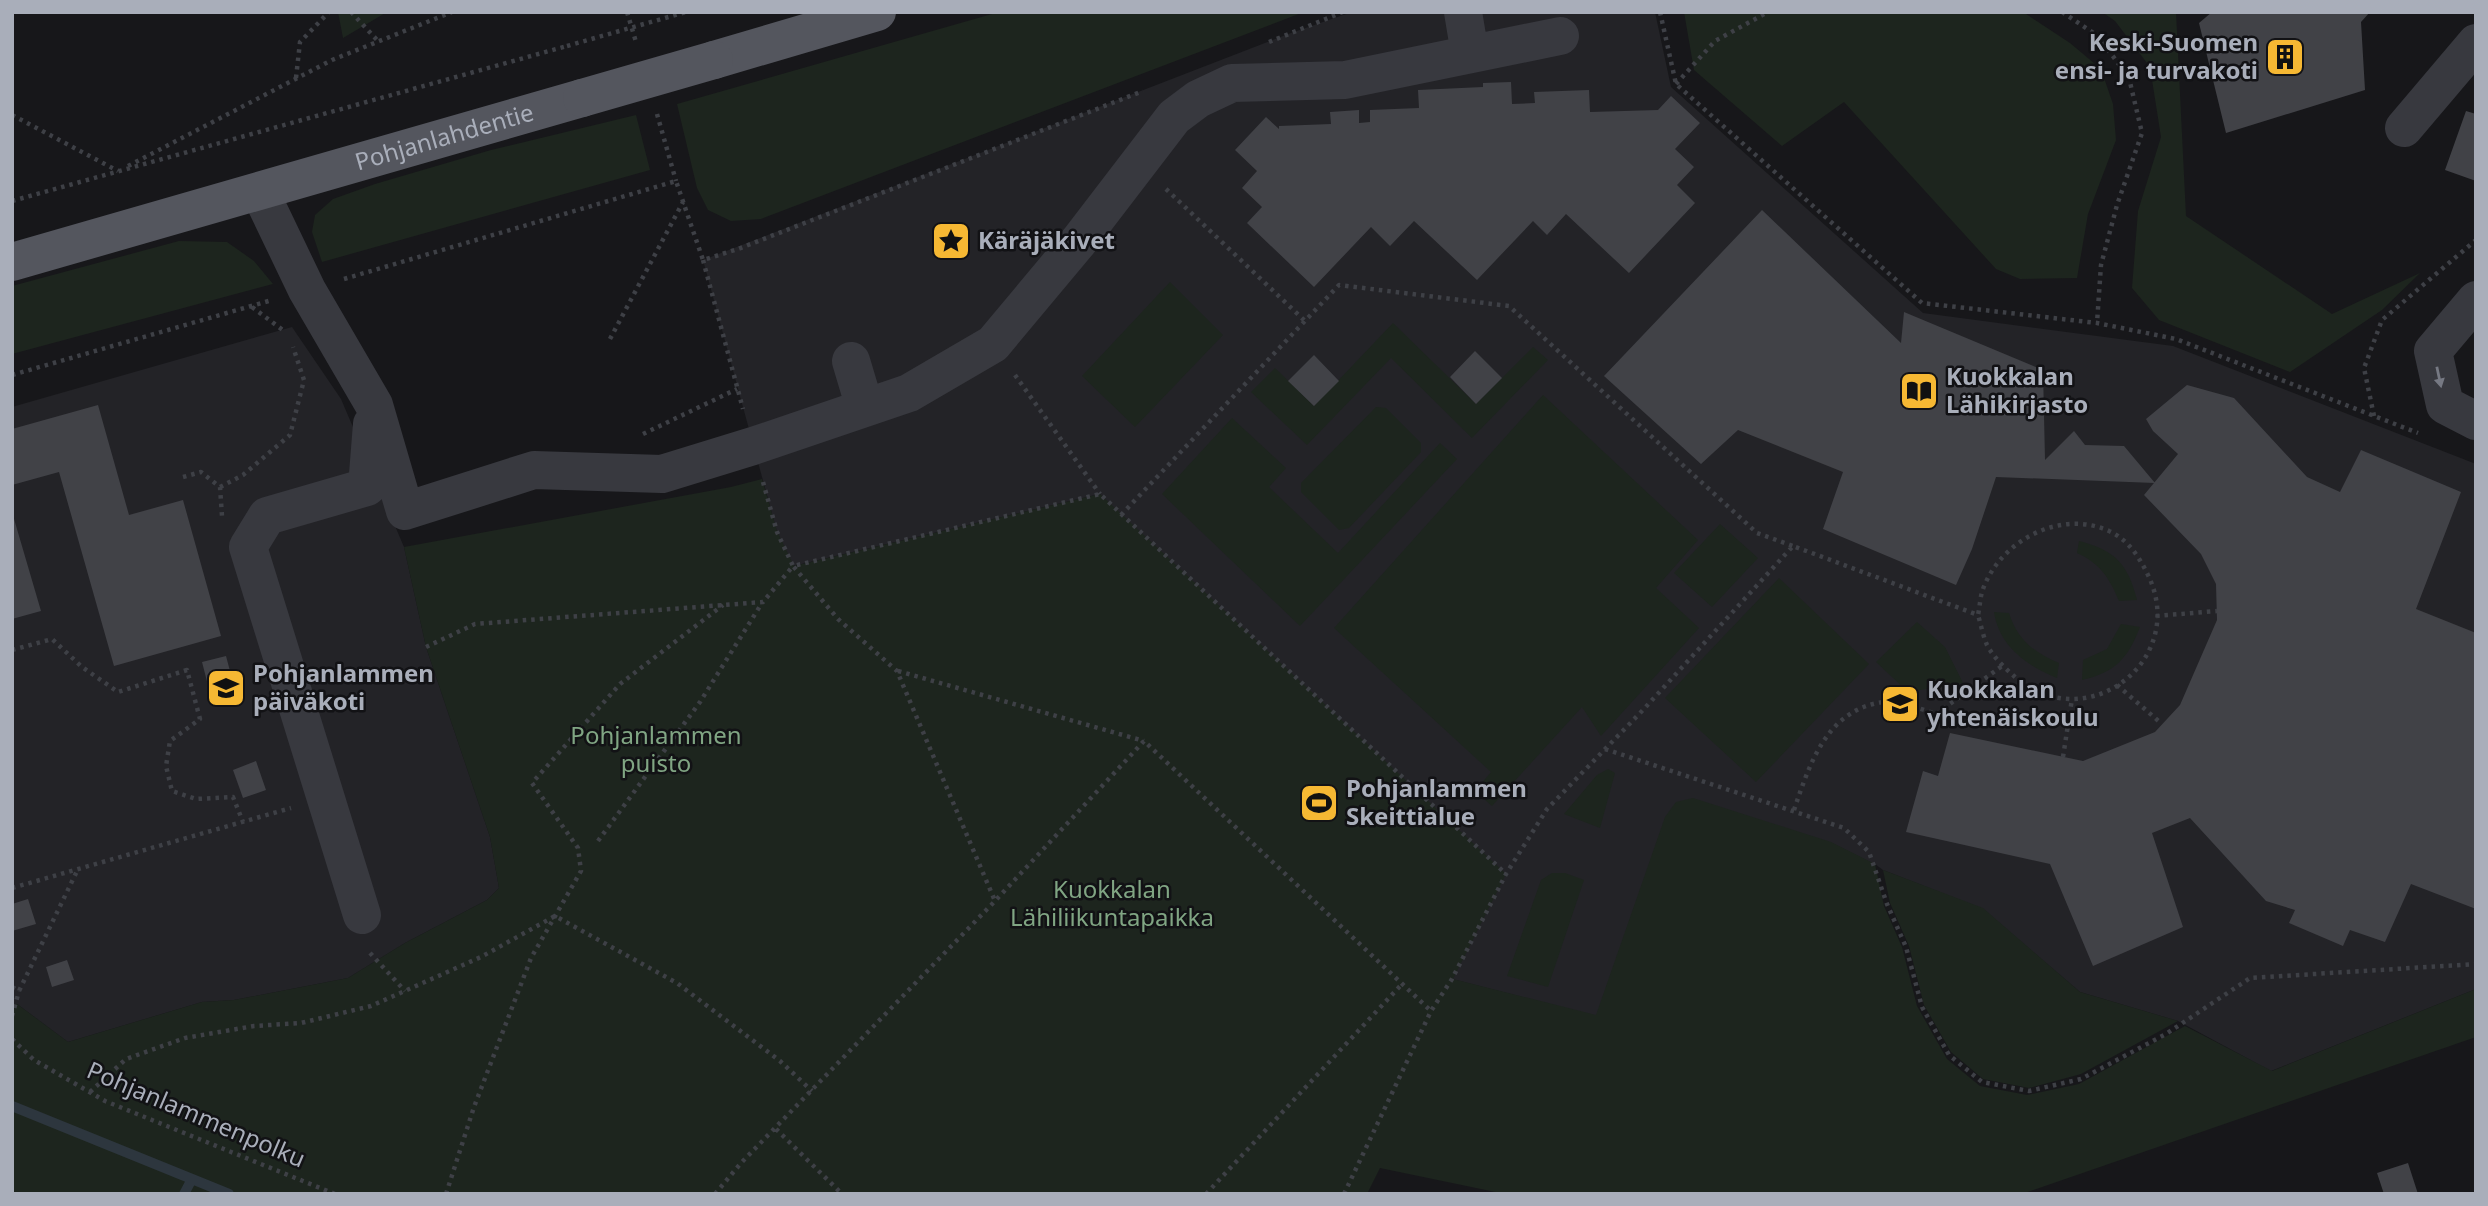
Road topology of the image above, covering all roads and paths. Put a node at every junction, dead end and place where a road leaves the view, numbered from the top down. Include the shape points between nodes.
1 (329, 12) edge
2 (351, 12) edge
3 (452, 12) edge
4 (686, 12) edge
5 (877, 12) edge
6 (1343, 12) edge
7 (1463, 12) edge
8 (1660, 12) edge
9 (1768, 12) edge
10 (2062, 12) edge
11 (1560, 36) dead end
12 (378, 41) junction
13 (1266, 43) dead end
14 (2476, 43) edge
15 (1470, 54) junction
16 (296, 78) junction
17 (1676, 84) junction
18 (1144, 90) dead end
19 (656, 110) dead end
20 (12, 115) edge
21 (2404, 128) dead end
22 (1139, 164) junction
23 (118, 171) junction
24 (676, 181) junction
25 (260, 192) junction
26 (12, 201) edge
27 (683, 202) junction
28 (2476, 240) edge
29 (703, 260) junction
30 (12, 262) edge
31 (307, 290) junction
32 (2476, 300) edge
33 (251, 306) junction
34 (1305, 321) junction
35 (2097, 323) junction
36 (288, 334) dead end
37 (610, 339) dead end
38 (993, 344) junction
39 (292, 345) dead end
40 (851, 361) dead end
41 (12, 375) edge
42 (737, 389) junction
43 (374, 405) junction
44 (865, 408) junction
45 (2476, 421) edge
46 (639, 436) dead end
47 (753, 446) junction
48 (183, 477) dead end
49 (1100, 494) junction
50 (1121, 515) junction
51 (1793, 546) junction
52 (793, 566) junction
53 (762, 602) junction
54 (723, 605) junction
55 (2217, 611) dead end
56 (1978, 615) junction
57 (2156, 616) junction
58 (426, 647) dead end
59 (12, 650) edge
60 (2002, 666) junction
61 (897, 671) junction
62 (2118, 685) junction
63 (2072, 699) junction
64 (2162, 724) dead end
65 (1144, 741) junction
66 (1605, 749) junction
67 (2063, 757) dead end
68 (301, 806) dead end
69 (1794, 810) junction
70 (243, 822) junction
71 (598, 841) dead end
72 (78, 869) junction
73 (1506, 874) junction
74 (12, 888) edge
75 (995, 901) junction
76 (362, 915) dead end
77 (555, 916) junction
78 (2476, 964) edge
79 (1402, 984) junction
80 (12, 987) edge
81 (19, 991) junction
82 (1431, 1011) junction
83 (12, 1016) edge
84 (12, 1039) edge
85 (812, 1091) junction
86 (90, 1092) junction
87 (776, 1129) junction
88 (335, 1194) edge
89 (446, 1194) edge
90 (715, 1194) edge
91 (842, 1194) edge
92 (1206, 1194) edge
93 (1344, 1194) edge

1 - 16 path via 300,42
2 - 12 path
3 - 12 path
4 - 23 path, bridge
5 - 25 main road, Pohjanlahdentie, bridge
6 - 13 path
7 - 15 street
8 - 17 path
9 - 17 path via 1715,41
10 - 35 path via 2098,36 2129,78 2142,133 2101,265
11 - 15 street
12 - 16 path
14 - 21 street
15 - 22 street via 1345,80 1232,83 1174,117
16 - 23 path
17 - 35 path via 1922,303
18 - 29 path
19 - 24 path
20 - 23 path
22 - 34 path
22 - 38 street
23 - 26 path
24 - 27 path
24 - 31 path
25 - 30 main road, Pohjanlahdentie
25 - 31 street
27 - 29 path
27 - 37 path
28 - 35 path via 2382,320 2364,368 2374,417 2176,339
29 - 42 path
31 - 33 path
31 - 43 street
32 -> 45 street via 2434,351 2445,405
33 - 36 path
33 - 41 path
34 - 50 path
34 - 51 path via 1339,285 1509,306 1757,533
38 - 44 street via 909,393
38 - 49 path
39 - 48 path via 304,380 290,435 243,475 220,487 201,472
40 - 44 street
42 - 46 path
42 - 47 path
43 - 47 street via 405,511 534,470 662,474
43 - 76 street via 367,486 267,516 248,547
44 - 47 street
47 - 52 path via 777,531
49 - 50 path
49 - 52 path
50 - 73 path
51 - 56 path
51 - 66 path
52 - 53 path
52 - 61 path via 838,619
53 - 54 path
53 - 71 path via 700,702
54 - 58 path via 475,624
54 - 77 path via 620,684 532,783 578,848 581,871
55 - 57 path
56 - 57 path via 1983,588 2000,559 2020,541 2071,522 2096,525 2118,535 2138,555 2152,582
56 - 60 path via 1988,646
57 - 62 path via 2150,652 2137,672
59 - 70 path via 52,639 118,692 187,670 200,719 170,741 166,766 172,791 196,799 233,797
60 - 63 path via 2044,696
60 - 69 path via 1936,714 1905,704 1878,702 1852,713 1827,733 1810,763
61 - 65 path
61 - 75 path
62 - 63 path via 2092,697
62 - 64 path
63 - 67 path
65 - 75 path
65 - 79 path
66 - 69 path
66 - 73 path via 1547,808
68 - 70 path
69 - 78 path via 1844,828 1869,852 1906,947 1922,1007 1949,1055 1982,1082 2029,1091 2081,1079 2166,1034 2250,978
70 - 72 path
72 - 74 path
72 - 81 path
73 - 82 path
75 - 85 path
77 - 85 path via 677,983 780,1060
77 - 86 path via 481,957 371,1006 301,1023 185,1038 126,1059
77 - 89 path via 531,958
79 - 82 path
79 - 92 path
80 - 81 path
81 - 83 path
82 - 93 path
84 - 86 path, Pohjanlammenpolku via 34,1060
85 - 87 path
86 - 88 path, Pohjanlammenpolku
87 - 90 path
87 - 91 path

